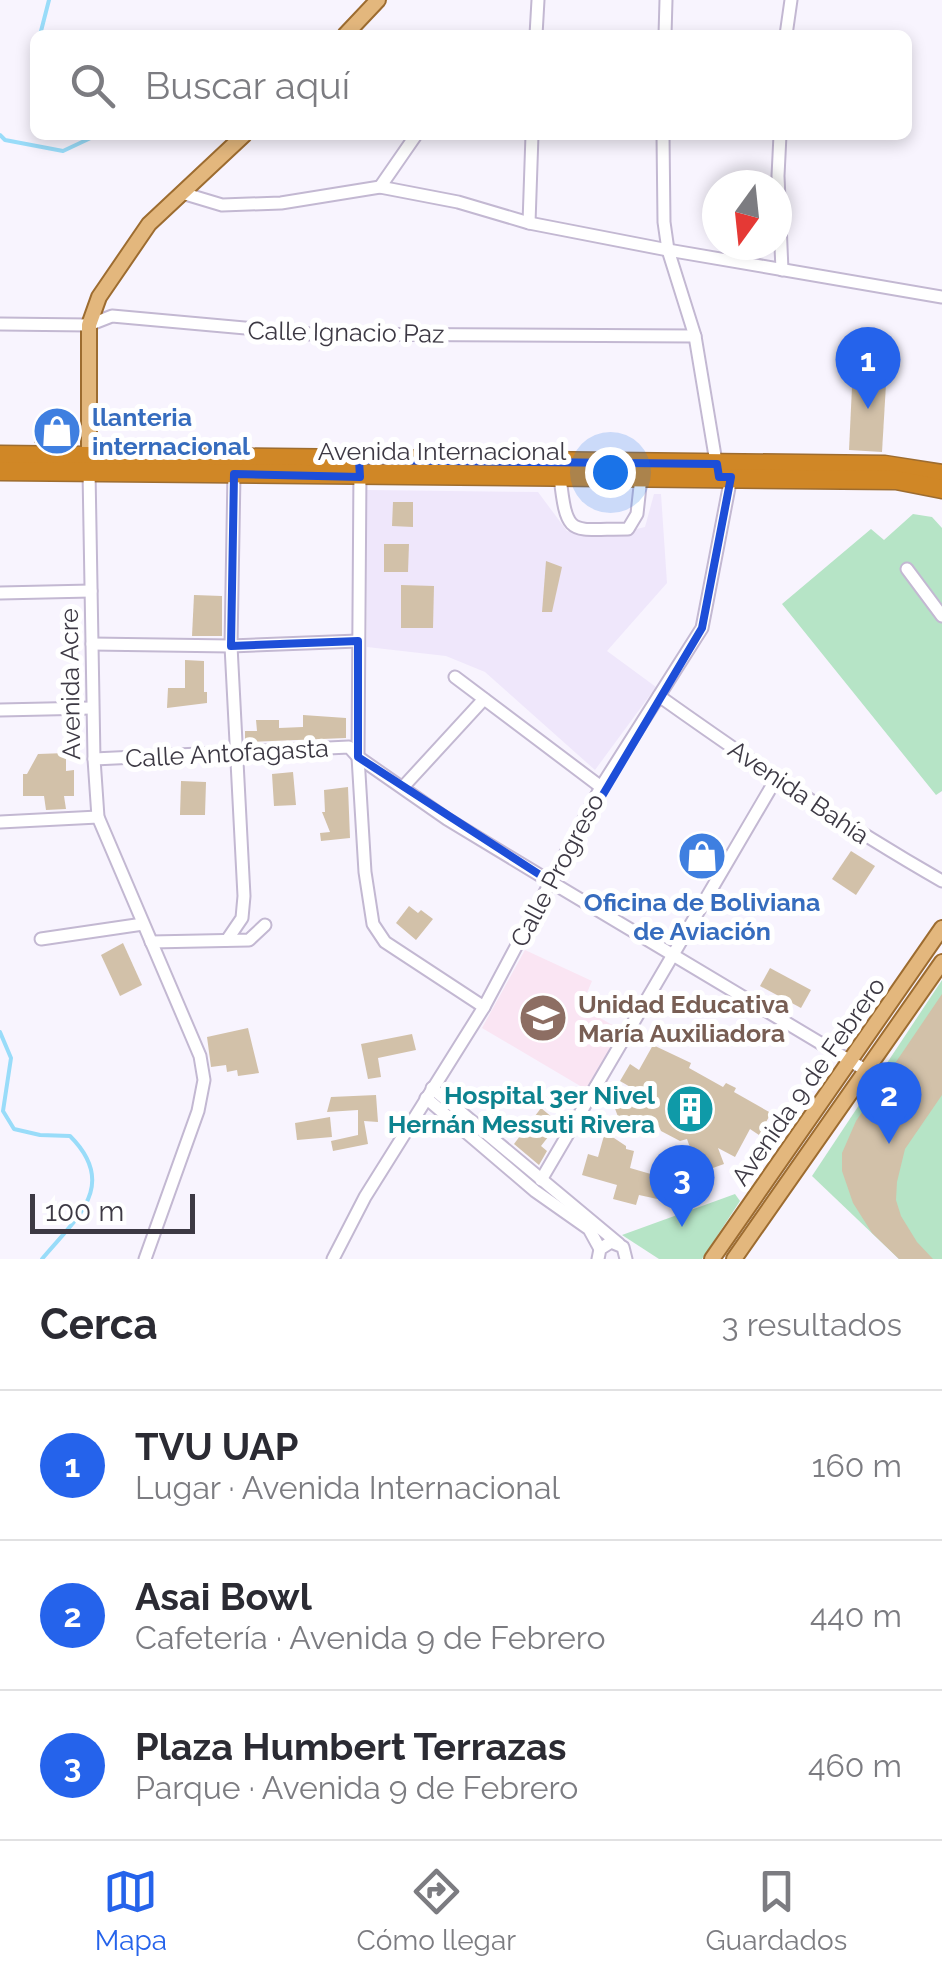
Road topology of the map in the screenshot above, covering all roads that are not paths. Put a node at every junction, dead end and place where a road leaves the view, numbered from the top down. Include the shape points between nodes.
1 (378, 0) edge
2 (538, 0) edge
3 (666, 0) edge
4 (791, 0) edge
5 (351, 30) edge
6 (532, 30) edge
7 (664, 30) edge
8 (787, 30) edge
9 (239, 140) edge
10 (413, 140) edge
11 (532, 140) edge
12 (663, 140) edge
13 (780, 140) edge
14 (380, 187) junction
15 (182, 192) junction
16 (529, 223) junction
17 (668, 250) junction
18 (782, 270) junction
19 (942, 297) edge
20 (0, 324) edge
21 (89, 325) junction
22 (695, 336) junction
23 (0, 456) edge
24 (89, 464) junction
25 (360, 468) junction
26 (0, 471) edge
27 (725, 471) junction
28 (234, 474) junction
29 (560, 477) junction
30 (641, 477) junction
31 (941, 477) edge
32 (907, 569) dead end
33 (91, 592) junction
34 (0, 593) edge
35 (942, 616) edge
36 (358, 641) junction
37 (92, 644) junction
38 (230, 646) junction
39 (455, 678) dead end
40 (660, 696) junction
41 (484, 699) junction
42 (92, 708) junction
43 (0, 710) edge
44 (236, 753) junction
45 (358, 757) junction
46 (94, 759) junction
47 (776, 779) junction
48 (404, 786) junction
49 (601, 787) junction
50 (98, 817) junction
51 (0, 822) edge
52 (942, 881) edge
53 (550, 882) junction
54 (144, 924) junction
55 (265, 925) dead end
56 (942, 928) edge
57 (41, 939) dead end
58 (227, 940) junction
59 (151, 942) junction
60 (672, 954) junction
61 (942, 962) edge
62 (484, 1007) junction
63 (850, 1061) junction
64 (867, 1071) junction
65 (429, 1094) junction
66 (541, 1180) junction
67 (627, 1254) edge
68 (598, 1255) edge
69 (145, 1259) edge
70 (333, 1259) edge
71 (712, 1259) edge
72 (734, 1259) edge

1 - 5 main road
2 - 6 street
3 - 7 street
4 - 8 street
9 - 15 main road, Avenida Acre
10 - 14 street
11 - 16 street
12 - 17 street
13 - 18 street
14 - 15 street via 222,205
14 - 16 street
15 - 21 main road, Avenida Acre via 117,266
16 - 17 street
17 - 18 street
17 - 22 street
18 - 19 street
20 - 21 street, Calle Ignacio Paz
21 - 22 street, Calle Ignacio Paz via 112,316 310,334
21 - 24 main road, Avenida Acre
22 - 27 street
23 - 24 highway, Avenida Internacional
24 - 25 highway, Avenida Internacional
24 - 26 highway, Avenida Internacional
24 - 28 highway, Avenida Internacional
24 - 33 street, Avenida Acre
25 - 27 highway, Avenida Internacional
25 - 28 highway, Avenida Internacional
25 - 29 highway, Avenida Internacional
25 - 36 street
27 - 30 highway, Avenida Internacional
27 - 31 highway, Avenida Internacional
27 - 40 street, Calle Progreso via 702,628
28 - 38 street
29 - 30 highway, Avenida Internacional
29 - 30 street via 567,524 576,530 628,530
32 - 35 street
33 - 34 street
33 - 37 street, Avenida Acre
36 - 38 street
36 - 45 street
37 - 38 street
37 - 42 street, Avenida Acre
38 - 44 street
39 - 41 street
40 - 47 street, Avenida Bahía
40 - 49 street, Calle Progreso
41 - 48 street
41 - 49 street
42 - 43 street
42 - 46 street, Avenida Acre
44 - 45 street, Calle Antofagasta via 349,747
44 - 46 street, Calle Antofagasta
44 - 58 street via 244,896 242,918
45 - 48 street, Calle Antofagasta
45 - 62 street via 373,924 385,942
46 - 50 street, Avenida Acre
47 - 52 street, Avenida Bahía
47 - 60 street
48 - 53 street, Calle Antofagasta
49 - 53 street, Calle Progreso
50 - 51 street
50 - 54 street, Avenida Acre
53 - 60 street, Calle Antofagasta
53 - 62 street, Calle Progreso
54 - 57 street
54 - 59 street, Avenida Acre
55 - 58 street via 249,940
56 - 63 main road, Avenida 9 de Febrero
58 - 59 street
59 - 69 street, Avenida Acre via 204,1080
60 - 63 street, Calle Antofagasta
60 - 66 street
61 - 64 main road, Avenida 9 de Febrero
62 - 65 street, Calle Progreso
63 - 64 street, Calle Antofagasta
63 - 71 main road, Avenida 9 de Febrero
64 - 72 main road, Avenida 9 de Febrero
65 - 66 street
65 - 68 street via 534,1191 589,1230
65 - 70 street, Calle Progreso
66 - 67 street
67 - 68 street via 606,1243

